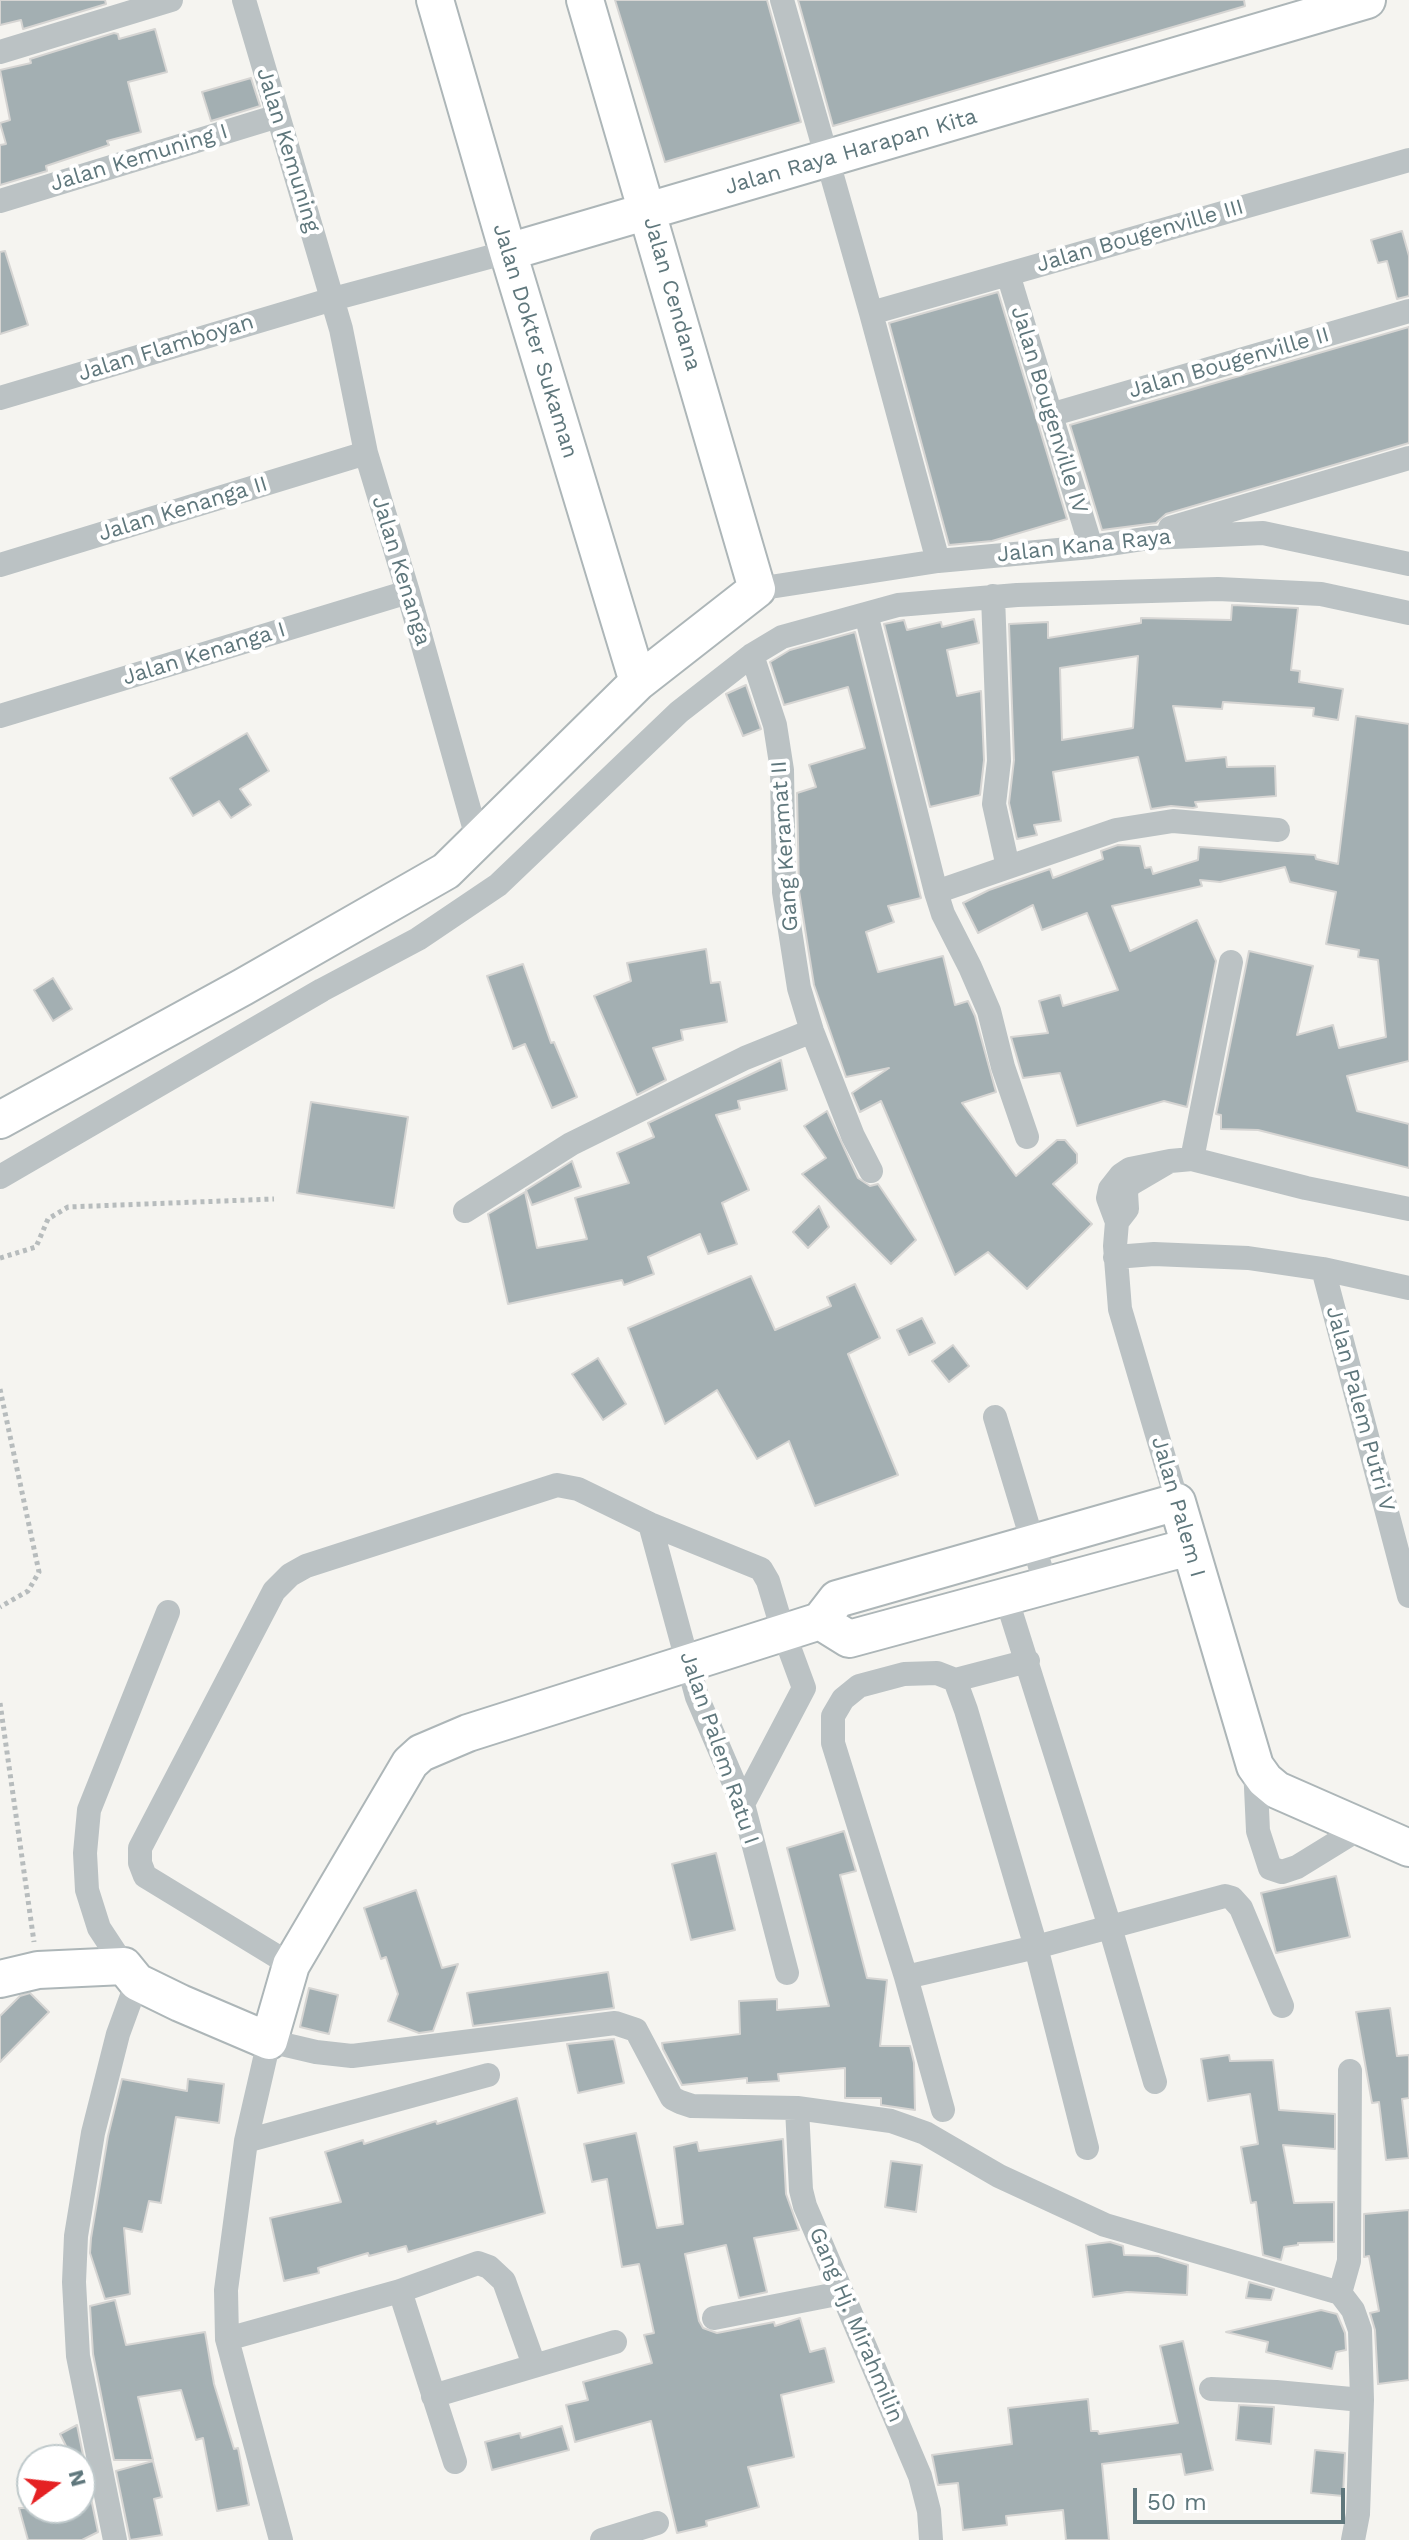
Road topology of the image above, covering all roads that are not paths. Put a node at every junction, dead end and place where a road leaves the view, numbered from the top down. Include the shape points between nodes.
1 (171, 0) edge
2 (244, 0) edge
3 (435, 0) edge
4 (585, 0) edge
5 (782, 0) edge
6 (1367, 0) edge
7 (0, 52) edge
8 (278, 116) junction
9 (829, 160) junction
10 (1409, 160) edge
11 (0, 201) edge
12 (648, 210) junction
13 (508, 252) junction
14 (1008, 274) junction
15 (333, 299) junction
16 (1409, 311) edge
17 (871, 313) junction
18 (0, 398) edge
19 (1050, 415) junction
20 (366, 453) junction
21 (1409, 458) edge
22 (1150, 538) junction
23 (1091, 547) junction
24 (938, 561) junction
25 (1409, 564) edge
26 (0, 565) edge
27 (757, 589) junction
28 (408, 592) junction
29 (993, 596) junction
30 (1409, 613) edge
31 (866, 614) junction
32 (752, 655) junction
33 (638, 682) junction
34 (0, 716) edge
35 (1278, 830) dead end
36 (478, 841) junction
37 (1008, 867) junction
38 (936, 892) junction
39 (1231, 962) dead end
40 (812, 1031) junction
41 (0, 1120) edge
42 (1027, 1137) dead end
43 (1181, 1160) junction
44 (871, 1171) dead end
45 (0, 1177) edge
46 (1409, 1209) edge
47 (465, 1211) dead end
48 (1116, 1239) junction
49 (1323, 1269) junction
50 (1409, 1288) edge
51 (995, 1417) dead end
52 (1177, 1502) junction
53 (650, 1524) junction
54 (1032, 1542) junction
55 (1189, 1547) junction
56 (914, 1577) junction
57 (1046, 1586) junction
58 (1409, 1596) edge
59 (1006, 1597) junction
60 (168, 1612) dead end
61 (927, 1619) junction
62 (820, 1621) junction
63 (783, 1631) junction
64 (1028, 1661) junction
65 (689, 1664) junction
66 (955, 1680) junction
67 (1255, 1766) junction
68 (743, 1804) junction
69 (1362, 1827) junction
70 (1409, 1848) edge
71 (1110, 1927) junction
72 (1036, 1947) junction
73 (291, 1965) junction
74 (120, 1972) junction
75 (787, 1973) dead end
76 (906, 1977) junction
77 (0, 1979) edge
78 (1282, 2006) dead end
79 (269, 2041) junction
80 (1350, 2071) dead end
81 (488, 2075) dead end
82 (1155, 2082) dead end
83 (797, 2108) junction
84 (943, 2110) dead end
85 (246, 2141) junction
86 (1087, 2148) dead end
87 (400, 2291) junction
88 (842, 2293) junction
89 (1340, 2293) junction
90 (714, 2318) dead end
91 (227, 2339) junction
92 (615, 2342) dead end
93 (534, 2365) junction
94 (1211, 2389) dead end
95 (433, 2396) junction
96 (1362, 2400) junction
97 (455, 2462) dead end
98 (657, 2523) dead end
99 (115, 2540) edge
100 (281, 2540) edge
101 (602, 2540) edge
102 (931, 2540) edge
103 (1353, 2540) edge

1 - 7 street
2 - 8 street, Jalan Kemuning
3 - 13 street, Jalan Dokter Sukaman
4 - 12 street, Jalan Cendana
5 - 9 street
6 - 9 street, Jalan Raya Harapan Kita
8 - 11 street, Jalan Kemuning I
8 - 15 street, Jalan Kemuning
9 - 12 street, Jalan Raya Harapan Kita
9 - 17 street
10 - 14 street, Jalan Bougenville III
12 - 13 street, Jalan Raya Harapan Kita
12 - 27 street, Jalan Cendana
13 - 15 street, Jalan Raya Harapan Kita
13 - 33 street, Jalan Dokter Sukaman
14 - 17 street, Jalan Bougenville III
14 - 19 street, Jalan Bougenville IV
15 - 18 street, Jalan Flamboyan
15 - 20 street, Jalan Kenanga
16 - 19 street, Jalan Bougenville II
17 - 24 street
19 - 23 street, Jalan Bougenville IV
20 - 26 street, Jalan Kenanga II
20 - 28 street, Jalan Kenanga
21 - 22 street via 1165,529
22 - 23 street, Jalan Kana Raya
22 - 25 street, Jalan Kana Raya via 1263,533
23 - 24 street, Jalan Kana Raya
24 - 27 street, Jalan Kana Raya
27 - 33 street
28 - 34 street, Jalan Kenanga I
28 - 36 street, Jalan Kenanga
29 - 30 street via 1218,589 1321,594
29 - 31 street via 898,605
29 - 37 street via 999,761 994,804
31 - 32 street via 782,637
31 - 38 street
32 - 40 street, Gang Keramat II via 775,725 782,770 784,892 799,988
32 - 45 street via 679,712 498,885 418,939
33 - 36 street
35 - 37 street via 1173,821 1116,830
36 - 41 street via 446,871
37 - 38 street
38 - 42 street via 989,1011
39 - 43 street
40 - 44 street, Gang Keramat II
40 - 47 street via 571,1144
43 - 46 street
43 - 48 street, Jalan Palem I via 1130,1169 1114,1183 1108,1198
48 - 49 street via 1154,1254 1248,1258
48 - 52 street, Jalan Palem I via 1120,1309
49 - 50 street
49 - 58 street, Jalan Palem Putri V
51 - 54 street
52 - 54 street
52 - 55 street, Jalan Palem I
53 - 63 street via 761,1569
53 - 65 street, Jalan Palem Ratu I
53 - 73 street via 578,1489 557,1485 306,1566 274,1591 140,1848 140,1863 145,1876
54 - 56 street
54 - 57 street
55 - 57 street
55 - 67 street, Jalan Palem I
56 - 61 street
56 - 62 street via 837,1599
57 - 59 street
59 - 61 street
59 - 64 street
60 - 74 street via 89,1810 87,1890
61 - 62 street via 849,1639
62 - 63 street
63 - 65 street
63 - 68 street via 804,1688
64 - 66 street
64 - 71 street
65 - 68 street, Jalan Palem Ratu I via 697,1697
65 - 73 street via 468,1733 421,1753 410,1763
66 - 72 street
66 - 76 street via 937,1673 904,1674 859,1686 833,1716 833,1743
67 - 69 street via 1277,1790
67 - 69 street, Jalan Palem I via 1258,1831 1270,1868 1282,1872 1297,1867
68 - 75 street, Jalan Palem Ratu I
69 - 70 street
71 - 72 street
71 - 78 street via 1232,1898
71 - 82 street
72 - 76 street
72 - 86 street
73 - 79 street
74 - 77 street via 50,1969
74 - 79 street
74 - 99 street via 118,2034 93,2133 74,2282 78,2356
76 - 84 street
79 - 83 street via 352,2056 615,2023 636,2030 672,2098 680,2102
79 - 85 street
80 - 89 street via 1349,2261
81 - 85 street
83 - 88 street, Gang Hj. Mirahmilin via 801,2190
83 - 89 street via 902,2125 1105,2225
85 - 91 street via 226,2290
87 - 91 street
87 - 93 street via 478,2263 489,2267 504,2281
87 - 95 street
88 - 90 street
88 - 102 street, Gang Hj. Mirahmilin via 920,2476
89 - 96 street via 1360,2330
91 - 100 street
92 - 93 street
93 - 95 street
94 - 96 street
95 - 97 street
96 - 103 street
98 - 101 street

